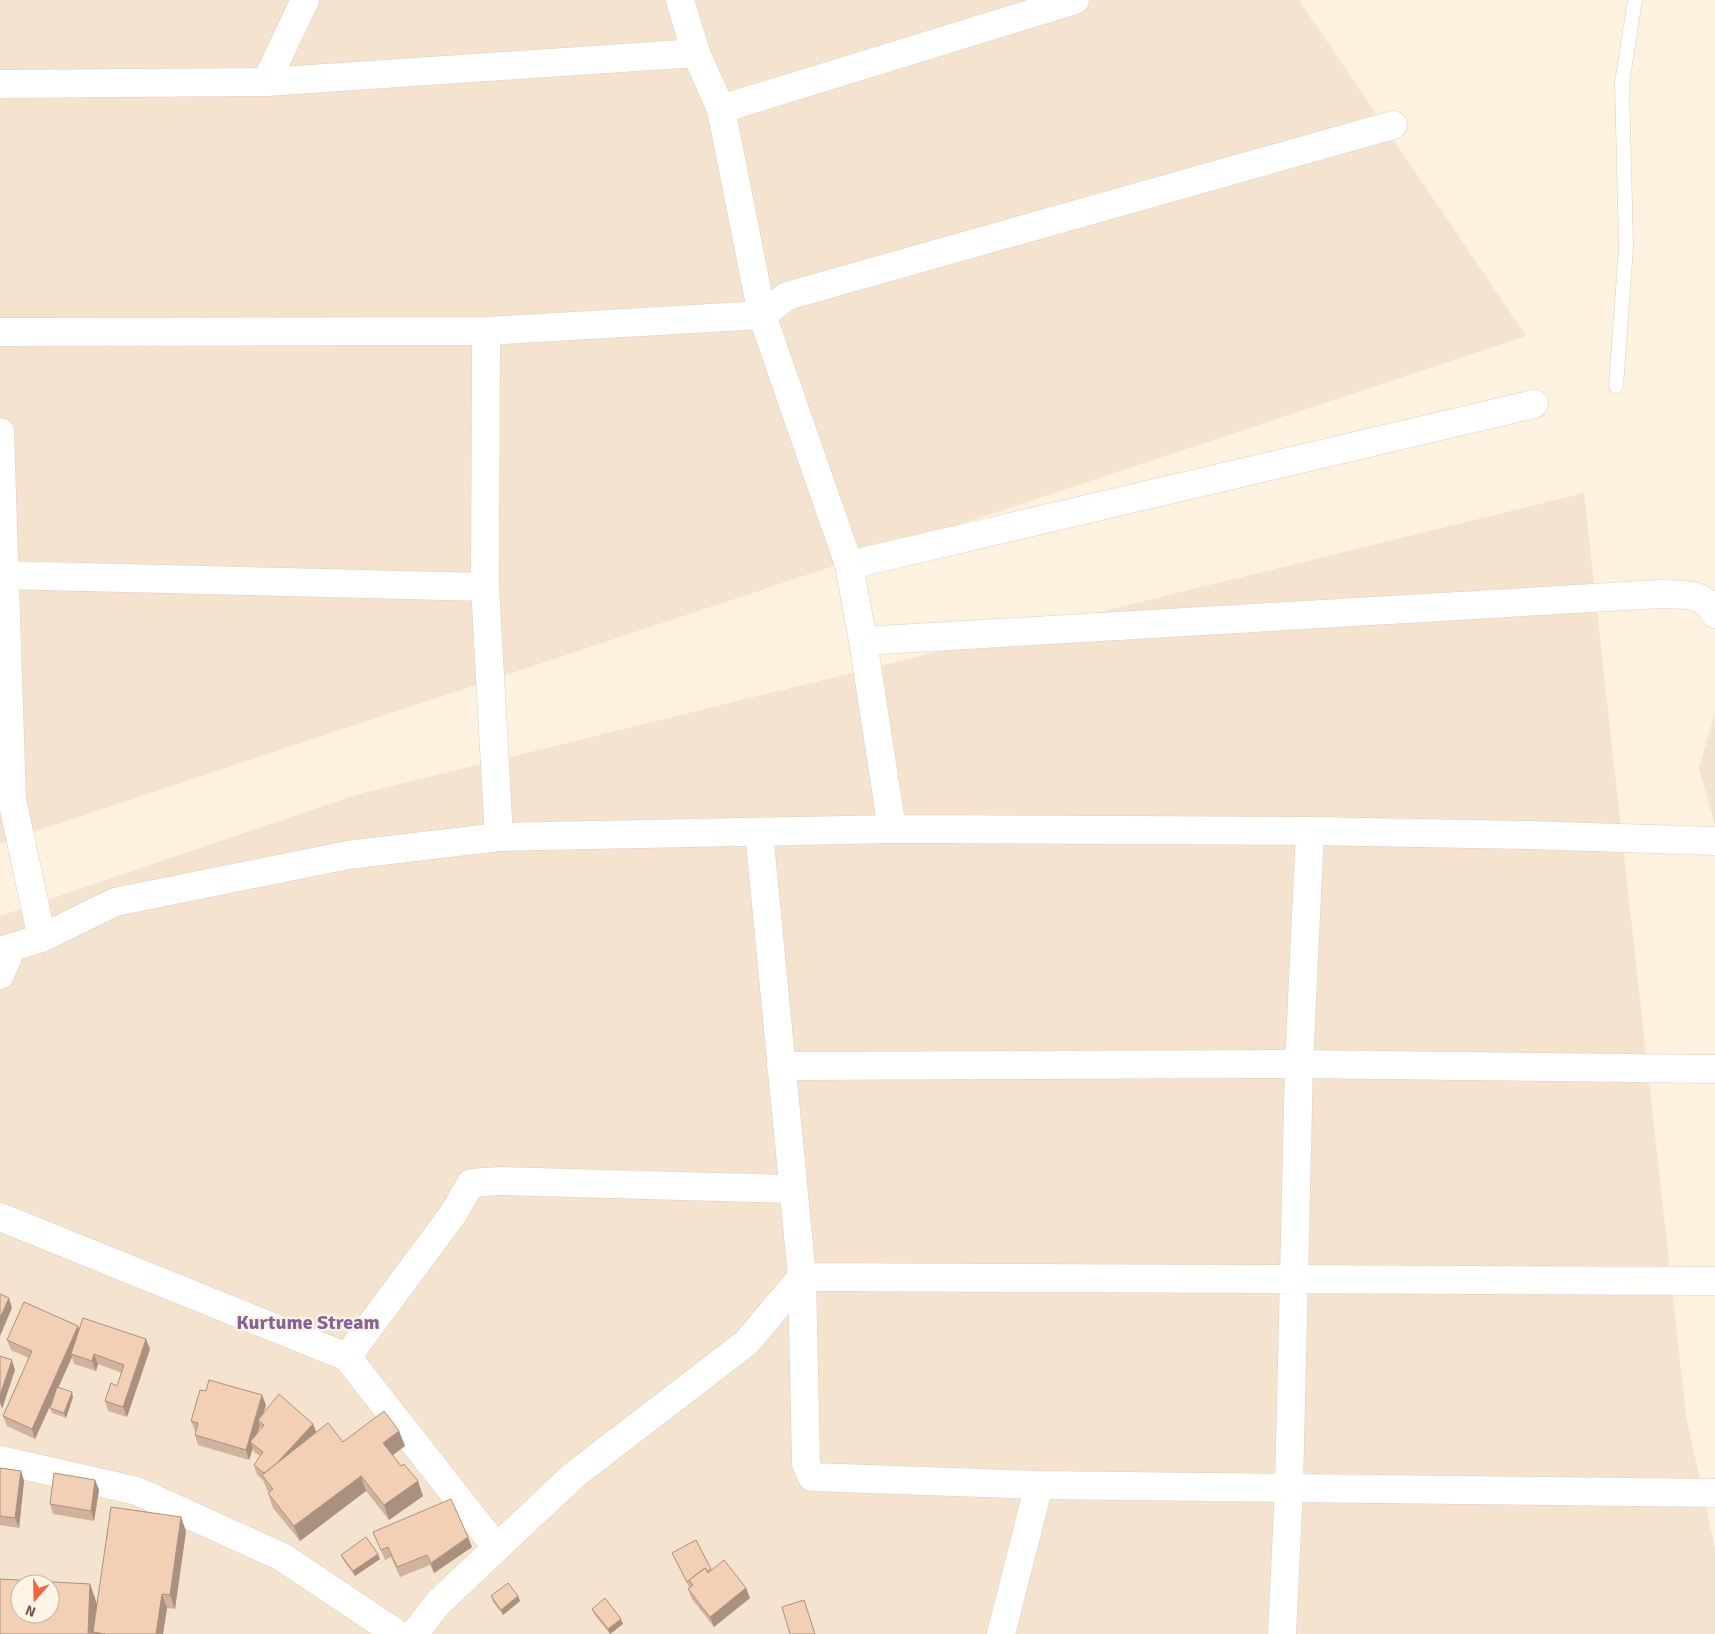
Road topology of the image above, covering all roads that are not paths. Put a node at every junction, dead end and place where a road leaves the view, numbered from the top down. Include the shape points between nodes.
1 (305, 0) edge
2 (680, 0) edge
3 (1075, 0) edge
4 (1635, 0) edge
5 (696, 53) junction
6 (266, 82) junction
7 (0, 84) edge
8 (721, 109) junction
9 (1393, 125) dead end
10 (762, 315) junction
11 (486, 331) junction
12 (0, 332) edge
13 (1616, 386) dead end
14 (1534, 404) dead end
15 (0, 432) edge
16 (849, 565) junction
17 (2, 574) edge
18 (485, 587) junction
19 (1715, 614) edge
20 (863, 641) junction
21 (6, 801) edge
22 (892, 829) junction
23 (1310, 831) junction
24 (759, 832) junction
25 (499, 837) junction
26 (1715, 841) edge
27 (42, 938) junction
28 (6, 949) edge
29 (0, 975) edge
30 (1299, 1064) junction
31 (781, 1066) junction
32 (1715, 1069) edge
33 (793, 1189) junction
34 (0, 1216) edge
35 (802, 1277) junction
36 (1294, 1278) junction
37 (1715, 1281) edge
38 (346, 1357) junction
39 (0, 1460) edge
40 (1039, 1485) junction
41 (1290, 1488) junction
42 (1715, 1493) edge
43 (496, 1547) junction
44 (397, 1634) edge
45 (414, 1634) edge
46 (1000, 1634) edge
47 (1282, 1634) edge

1 - 6 street
2 - 5 street
3 - 8 street
4 - 13 lane via 1622,83 1626,247
5 - 6 street
5 - 8 street
6 - 7 street
8 - 10 street
9 - 10 street via 787,296
10 - 11 street
10 - 16 street
11 - 12 street
11 - 18 street
14 - 16 street
15 - 17 street
16 - 20 street
17 - 18 street
17 - 21 street
18 - 25 street
19 - 20 street via 1700,597 1660,594
20 - 22 street
21 - 27 street
22 - 23 street
22 - 24 street
23 - 26 street
23 - 30 street
24 - 25 street
24 - 31 street
25 - 27 street via 348,855 115,902
27 - 28 street
28 - 29 street
30 - 31 street
30 - 32 street
30 - 36 street
31 - 33 street
33 - 35 street
33 - 38 street via 499,1181 471,1183 453,1214
34 - 38 street
35 - 36 street
35 - 40 street via 806,1464 812,1478
35 - 43 street via 746,1343 574,1475
36 - 37 street
36 - 41 street
38 - 43 street
39 - 44 street via 137,1490 282,1557
40 - 41 street
40 - 46 street
41 - 42 street
41 - 47 street
43 - 45 street via 438,1603

